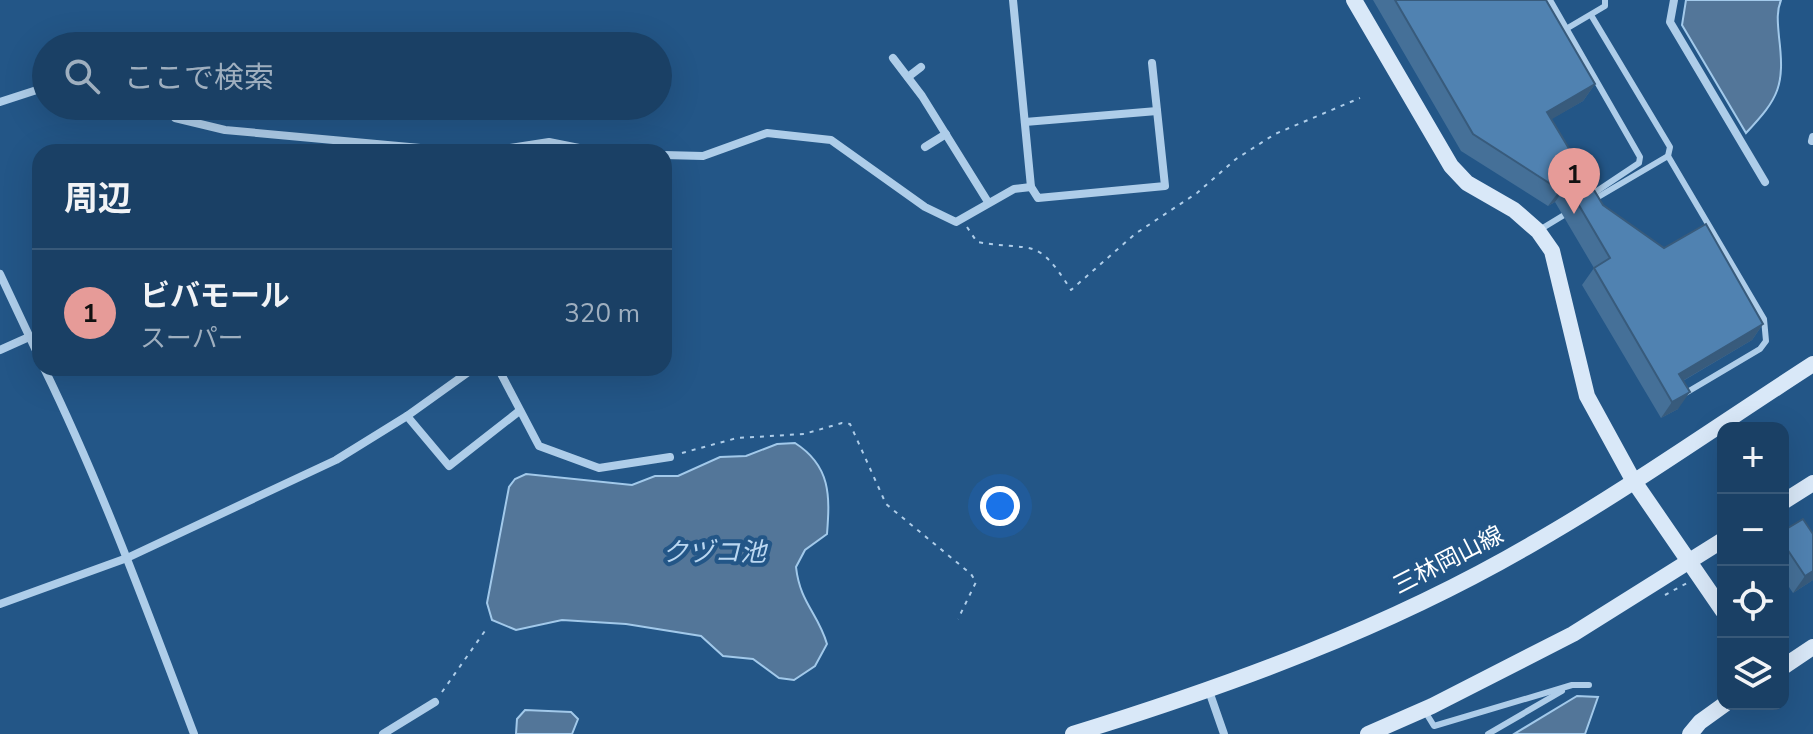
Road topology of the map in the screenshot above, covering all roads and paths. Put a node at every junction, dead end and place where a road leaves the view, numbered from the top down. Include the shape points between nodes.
1 (1013, 0) edge
2 (1354, 0) edge
3 (1550, 0) edge
4 (1605, 0) edge
5 (1674, 0) edge
6 (1591, 15) junction
7 (1566, 29) junction
8 (893, 58) dead end
9 (1152, 63) dead end
10 (921, 67) dead end
11 (908, 77) junction
12 (32, 92) edge
13 (1360, 98) dead end
14 (0, 102) edge
15 (1157, 111) junction
16 (183, 120) edge
17 (1025, 122) junction
18 (946, 134) junction
19 (377, 144) edge
20 (536, 144) edge
21 (559, 144) edge
22 (925, 147) dead end
23 (672, 155) edge
24 (1668, 156) junction
25 (1765, 182) dead end
26 (1031, 187) junction
27 (988, 202) junction
28 (1572, 211) edge
29 (962, 221) junction
30 (1538, 231) junction
31 (0, 274) edge
32 (29, 337) junction
33 (32, 343) edge
34 (0, 350) edge
35 (1813, 364) edge
36 (48, 376) edge
37 (463, 376) edge
38 (502, 376) edge
39 (1673, 400) edge
40 (518, 412) junction
41 (407, 416) junction
42 (670, 457) joint
43 (1633, 480) junction
44 (1813, 483) edge
45 (1789, 498) edge
46 (1717, 544) edge
47 (127, 558) junction
48 (1687, 562) junction
49 (1717, 602) edge
50 (0, 604) edge
51 (958, 619) dead end
52 (487, 628) dead end
53 (1813, 647) edge
54 (1789, 663) edge
55 (1572, 685) junction
56 (1589, 685) dead end
57 (1209, 691) junction
58 (435, 702) joint
59 (1424, 709) junction
60 (1717, 710) edge
61 (194, 734) edge
62 (383, 734) edge
63 (1075, 734) edge
64 (1224, 734) edge
65 (1368, 734) edge
66 (1488, 734) edge
67 (1690, 734) edge

1 - 17 street
2 - 30 main road via 1451,166 1467,183
3 - 7 lane
4 - 6 lane via 1605,6
5 - 25 street via 1670,22
6 - 7 lane
6 - 24 lane via 1670,147
7 - 24 lane via 1640,157 1639,163 1598,187 1584,204
8 - 11 street
9 - 15 street
10 - 11 street
11 - 18 street
12 - 14 street
13 - 29 path via 1275,134 1236,159 1197,193 1135,234 1071,290 1049,256 1029,247 977,242
15 - 17 street
15 - 26 street via 1165,186 1038,198
16 - 19 street via 225,130
17 - 26 street
18 - 22 street
18 - 27 street
20 - 21 street
23 - 29 street via 703,156 767,133 831,140 925,207
24 - 39 lane via 1767,330 1760,349
26 - 27 street
27 - 29 street
28 - 30 lane
30 - 43 main road via 1552,251 1587,396
31 - 32 street
32 - 33 street
32 - 34 street
35 - 43 main road, 三林岡山線
36 - 47 street
37 - 41 street
38 - 40 street
40 - 41 street via 449,466
40 - 42 street via 539,446 599,468
41 - 47 street via 336,460
42 - 51 path via 737,438 804,434 850,424 886,504 976,582
43 - 48 main road
43 - 57 main road, 三林岡山線 via 1532,544 1414,605
44 - 45 main road
46 - 48 main road
47 - 50 street
47 - 61 street
48 - 49 main road
48 - 59 main road via 1573,634
52 - 58 path
53 - 54 main road
55 - 56 lane
55 - 59 lane via 1434,726
55 - 66 lane
57 - 63 main road, 三林岡山線
57 - 64 street
58 - 62 street
59 - 65 main road
60 - 67 main road

